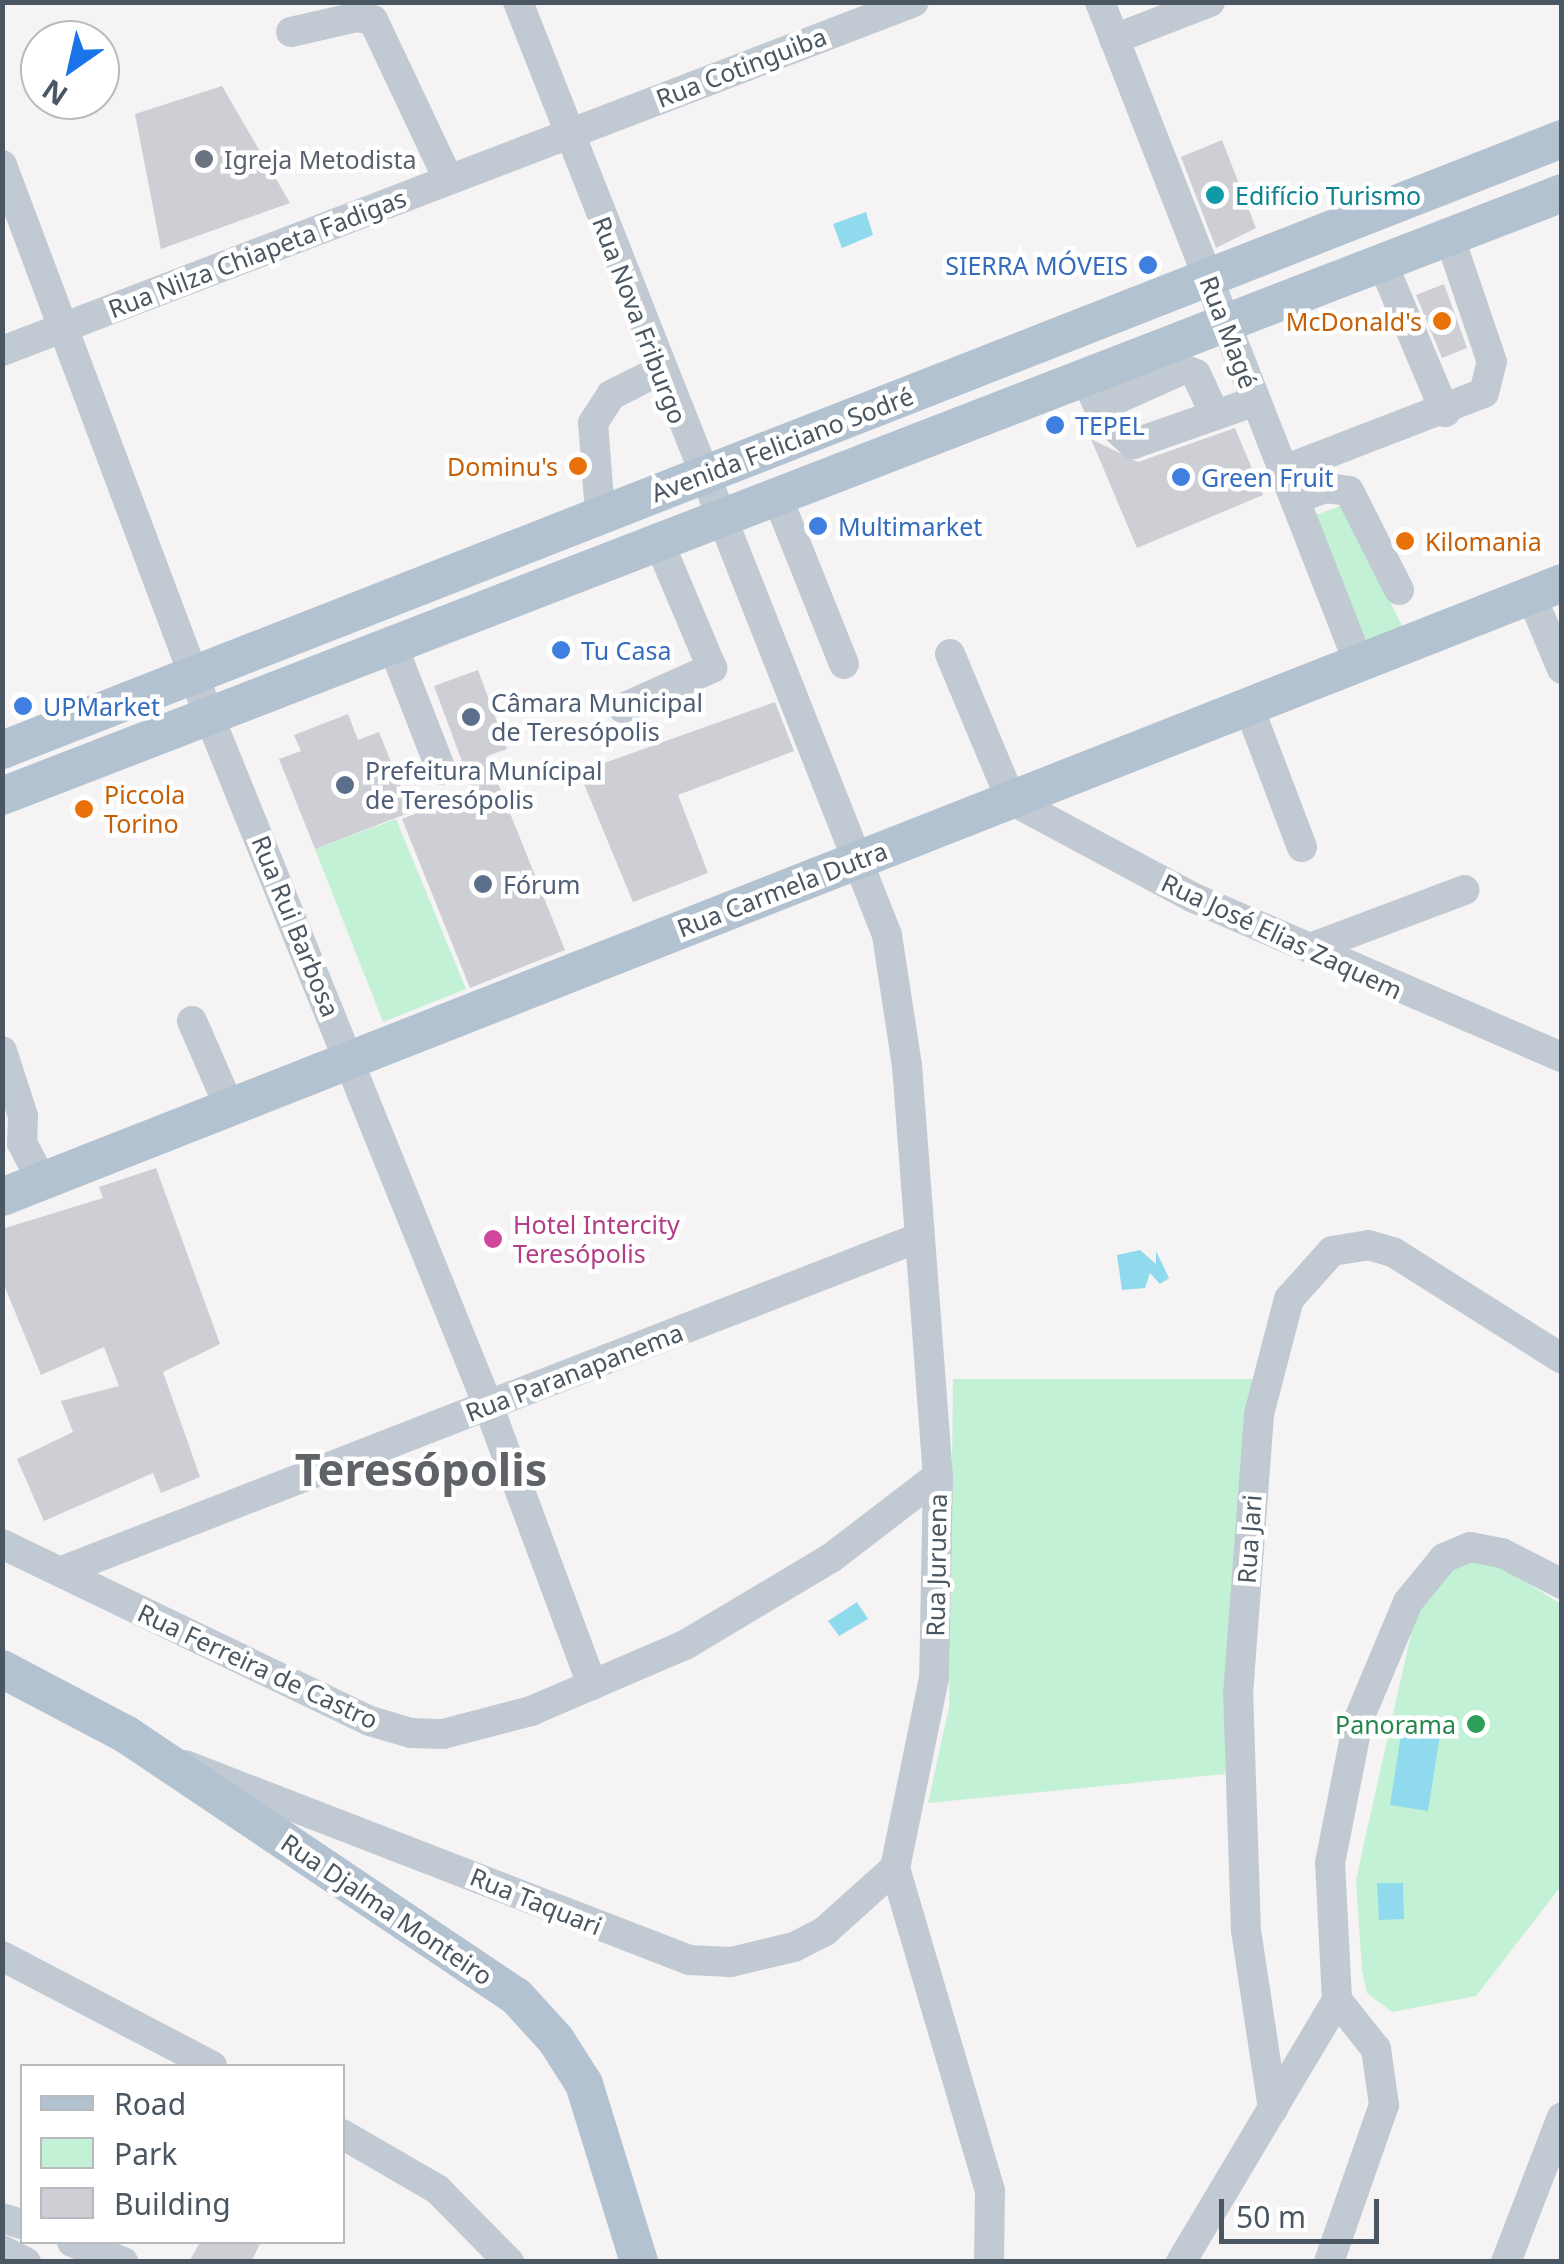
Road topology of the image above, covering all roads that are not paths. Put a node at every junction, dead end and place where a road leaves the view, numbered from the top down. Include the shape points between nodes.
1 (518, 2) edge
2 (914, 2) edge
3 (1100, 2) edge
4 (1210, 2) edge
5 (291, 32) dead end
6 (1114, 38) junction
7 (567, 132) junction
8 (1562, 140) edge
9 (2, 165) edge
10 (448, 179) junction
11 (1562, 192) edge
12 (1448, 236) junction
13 (1382, 262) junction
14 (1209, 280) junction
15 (1226, 323) junction
16 (65, 326) junction
17 (2, 350) edge
18 (660, 371) junction
19 (1091, 391) junction
20 (1256, 400) junction
21 (1445, 412) junction
22 (1216, 415) junction
23 (700, 474) junction
24 (1289, 485) junction
25 (776, 494) junction
26 (600, 513) junction
27 (717, 517) junction
28 (658, 540) junction
29 (1546, 589) edge
30 (1399, 590) dead end
31 (392, 644) junction
32 (950, 654) dead end
33 (1358, 661) junction
34 (844, 664) dead end
35 (1562, 669) edge
36 (193, 672) junction
37 (1248, 705) junction
38 (623, 708) dead end
39 (210, 716) junction
40 (2, 750) edge
41 (441, 770) dead end
42 (2, 796) edge
43 (1010, 800) junction
44 (1302, 848) dead end
45 (861, 857) junction
46 (1464, 890) dead end
47 (1310, 948) junction
48 (192, 1022) dead end
49 (2, 1050) edge
50 (1562, 1057) edge
51 (351, 1058) junction
52 (229, 1106) junction
53 (42, 1182) junction
54 (2, 1197) edge
55 (918, 1238) junction
56 (1562, 1359) edge
57 (488, 1405) junction
58 (938, 1476) junction
59 (2, 1544) edge
60 (62, 1571) junction
61 (1562, 1584) edge
62 (2, 1669) edge
63 (592, 1685) junction
64 (163, 1758) junction
65 (895, 1868) junction
66 (2, 1956) edge
67 (1337, 2000) junction
68 (208, 2064) edge
69 (1273, 2109) junction
70 (1562, 2118) edge
71 (345, 2136) edge
72 (77, 2244) edge
73 (2, 2250) edge
74 (26, 2262) edge
75 (123, 2262) edge
76 (509, 2262) edge
77 (639, 2262) edge
78 (989, 2262) edge
79 (1181, 2262) edge
80 (1329, 2262) edge
81 (1506, 2262) edge

1 - 7 street, Rua Nova Friburgo
2 - 7 street, Rua Cotinguiba
3 - 6 street, Rua Magé
4 - 6 street
5 - 10 street via 357,17 373,20
6 - 14 street, Rua Magé
7 - 10 street, Rua Nilza Chiapeta Fadigas
7 - 18 street, Rua Nova Friburgo
8 - 14 main road, Avenida Feliciano Sodré
9 - 16 street, Rua Rui Barbosa
10 - 16 street, Rua Nilza Chiapeta Fadigas
11 - 12 main road, Avenida Feliciano Sodré
12 - 13 main road, Avenida Feliciano Sodré
12 - 21 street via 1492,377 1484,392
13 - 15 main road, Avenida Feliciano Sodré
13 - 21 street
14 - 15 street, Rua Magé
14 - 23 main road, Avenida Feliciano Sodré
15 - 19 main road, Avenida Feliciano Sodré
15 - 20 street, Rua Magé
16 - 17 street, Rua Nilza Chiapeta Fadigas
16 - 36 street, Rua Rui Barbosa
18 - 23 street, Rua Nova Friburgo
18 - 26 street via 611,395 593,423
19 - 22 street via 1184,369 1196,374
19 - 22 street via 1126,440 1142,446
19 - 25 main road, Avenida Feliciano Sodré
20 - 22 street
20 - 24 street, Rua Magé
21 - 24 street
23 - 26 main road, Avenida Feliciano Sodré
23 - 27 street, Rua Nova Friburgo
24 - 30 street via 1349,491
24 - 33 street, Rua Magé
25 - 27 main road, Avenida Feliciano Sodré
25 - 34 street
26 - 36 main road, Avenida Feliciano Sodré
27 - 28 main road, Avenida Feliciano Sodré
27 - 45 street, Rua Nova Friburgo
28 - 31 main road, Avenida Feliciano Sodré
28 - 38 street via 712,668
29 - 33 main road, Rua Carmela Dutra
29 - 35 street
31 - 39 main road, Avenida Feliciano Sodré
31 - 41 street
32 - 43 street
33 - 37 main road, Rua Carmela Dutra
36 - 39 street, Rua Rui Barbosa
36 - 40 main road, Avenida Feliciano Sodré
37 - 43 main road, Rua Carmela Dutra
37 - 44 street
39 - 42 main road, Avenida Feliciano Sodré
39 - 51 street, Rua Rui Barbosa
43 - 45 main road, Rua Carmela Dutra
43 - 47 street, Rua José Elias Zaquem via 1194,898
45 - 51 main road, Rua Carmela Dutra
45 - 55 street, Rua Juruena via 896,987
46 - 47 street
47 - 50 street, Rua José Elias Zaquem
48 - 52 street
49 - 53 street via 22,1116 22,1143
51 - 52 main road, Rua Carmela Dutra
51 - 57 street, Rua Rui Barbosa
52 - 53 main road, Rua Carmela Dutra
53 - 54 main road, Rua Carmela Dutra
55 - 57 street, Rua Paranapanema
55 - 58 street, Rua Juruena
56 - 69 street, Rua Jari via 1393,1252 1368,1245 1332,1251 1289,1299 1259,1414 1238,1694 1246,1931
57 - 60 street, Rua Paranapanema
57 - 63 street, Rua Rui Barbosa
58 - 63 street, Rua Ferreira de Castro via 832,1558 740,1616
58 - 65 street, Rua Juruena via 928,1736
59 - 60 street, Rua Ferreira de Castro
60 - 63 street, Rua Ferreira de Castro via 336,1705 411,1734 478,1727
61 - 67 street via 1502,1553 1470,1547 1444,1558 1408,1602 1358,1721 1330,1863
62 - 64 main road, Rua Djalma Monteiro
64 - 65 street, Rua Taquari via 689,1960 731,1962 794,1948 826,1930
64 - 77 main road, Rua Djalma Monteiro via 470,1962 529,2011 584,2084
65 - 78 street via 990,2191
66 - 68 street
67 - 69 street
67 - 80 street via 1376,2049 1384,2105
69 - 79 street
70 - 81 street
71 - 76 street via 437,2189
72 - 75 street
73 - 74 street

